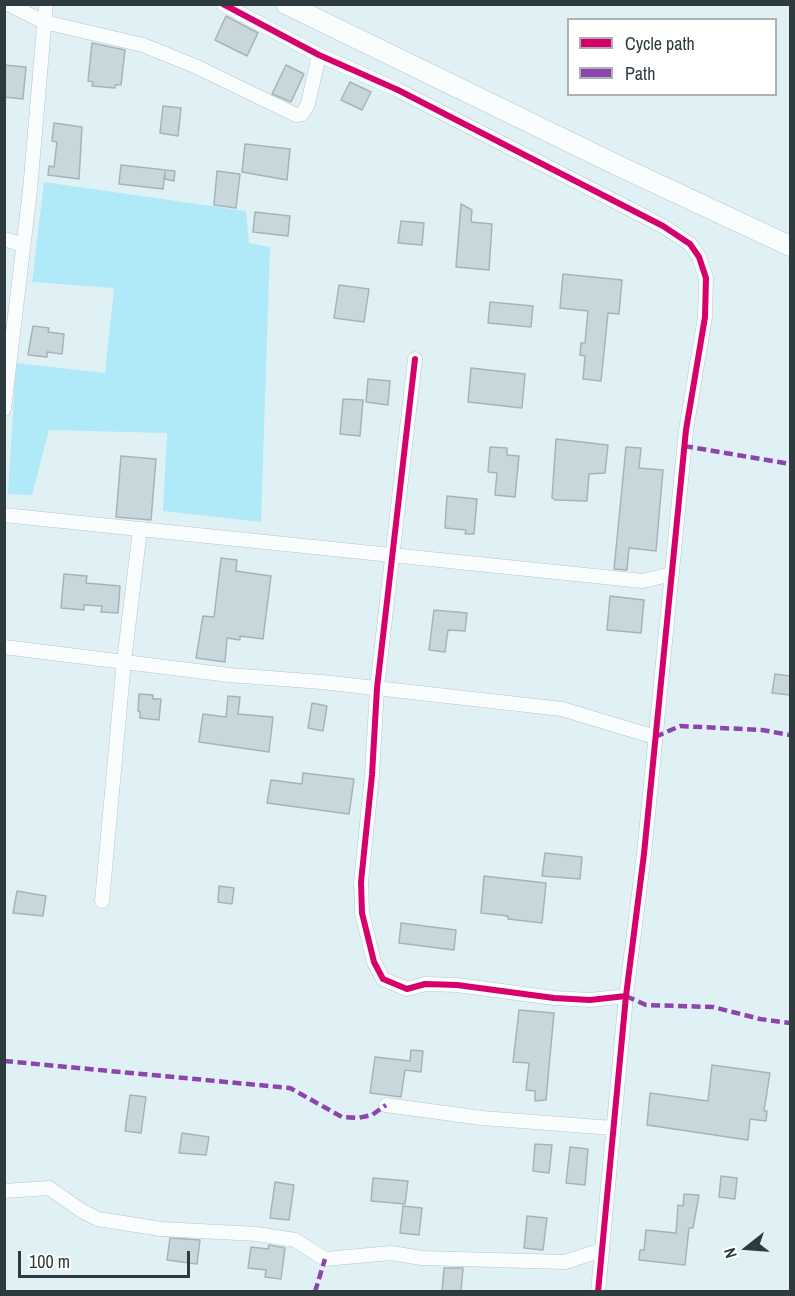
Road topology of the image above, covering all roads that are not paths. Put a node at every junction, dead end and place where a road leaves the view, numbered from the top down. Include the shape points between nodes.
1 (8, 4) edge
2 (46, 4) edge
3 (222, 4) edge
4 (286, 4) edge
5 (44, 22) junction
6 (319, 55) junction
7 (4, 239) edge
8 (24, 245) junction
9 (790, 246) edge
10 (415, 359) dead end
11 (4, 408) edge
12 (4, 515) edge
13 (140, 530) junction
14 (392, 557) junction
15 (672, 574) junction
16 (4, 647) edge
17 (124, 661) junction
18 (377, 688) junction
19 (655, 737) junction
20 (102, 901) dead end
21 (626, 996) junction
22 (386, 1105) dead end
23 (613, 1128) junction
24 (4, 1191) edge
25 (602, 1250) junction
26 (598, 1292) edge

1 - 5 street
2 - 5 street
3 - 6 street
4 - 9 main road
5 - 6 street via 143,45 296,115 302,114 308,104
5 - 8 street
6 - 15 street via 408,95 663,226 690,244 699,256 706,278 705,317 686,430
7 - 8 street
8 - 11 street
10 - 14 street
12 - 13 street
13 - 14 street
13 - 17 street
14 - 15 street via 643,581
14 - 18 street
15 - 19 street
16 - 17 street
17 - 18 street
17 - 20 street
18 - 19 street via 562,709
18 - 21 street via 361,882 362,913 374,962 383,979 407,989 425,984 554,998
19 - 21 street
21 - 23 street
22 - 23 street via 482,1118
23 - 25 street
24 - 25 street via 49,1188 98,1219 161,1229 295,1240 325,1259 391,1253 422,1258 565,1262
25 - 26 street

